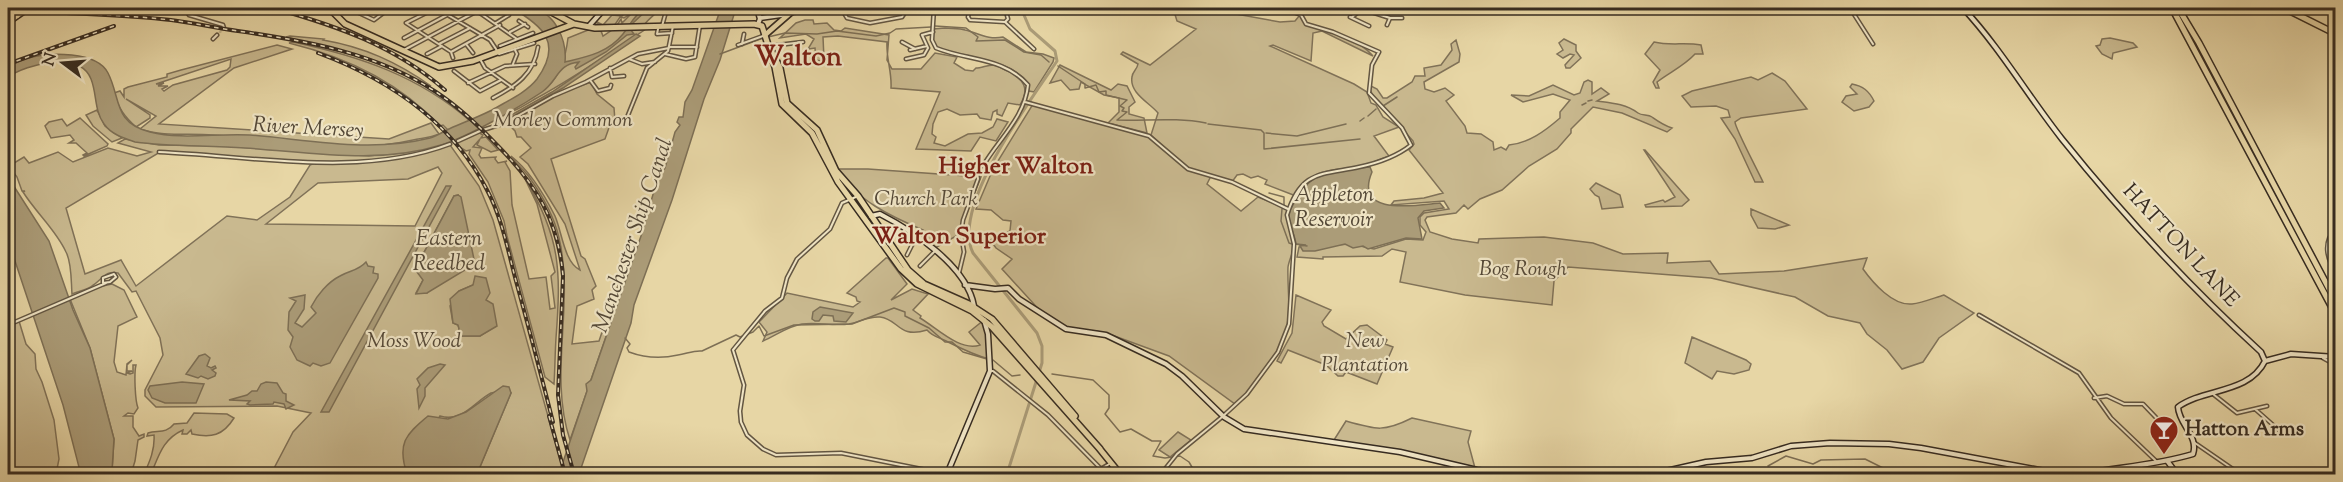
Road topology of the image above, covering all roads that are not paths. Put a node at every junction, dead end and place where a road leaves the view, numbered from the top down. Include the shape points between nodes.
1 (29, 8) edge
2 (109, 8) edge
3 (136, 8) edge
4 (189, 8) edge
5 (324, 8) edge
6 (358, 8) edge
7 (390, 8) edge
8 (436, 8) edge
9 (460, 8) edge
10 (483, 8) edge
11 (544, 8) edge
12 (605, 8) edge
13 (628, 8) edge
14 (700, 8) edge
15 (757, 8) edge
16 (780, 8) edge
17 (796, 8) edge
18 (824, 8) edge
19 (841, 8) edge
20 (908, 8) edge
21 (934, 8) edge
22 (970, 8) edge
23 (1005, 8) edge
24 (1283, 8) edge
25 (1851, 8) edge
26 (1963, 8) edge
27 (2171, 8) edge
28 (2179, 8) edge
29 (2284, 8) edge
30 (621, 9) dead end
31 (667, 9) edge
32 (1360, 9) edge
33 (1372, 9) edge
34 (477, 11) junction
35 (347, 12) dead end
36 (790, 13) junction
37 (447, 14) junction
38 (509, 15) dead end
39 (782, 15) junction
40 (1390, 18) junction
41 (1402, 18) dead end
42 (459, 21) junction
43 (519, 21) dead end
44 (759, 21) junction
45 (8, 22) edge
46 (1005, 22) junction
47 (496, 23) junction
48 (525, 24) junction
49 (574, 24) junction
50 (1387, 24) dead end
51 (500, 25) junction
52 (702, 25) junction
53 (673, 26) junction
54 (1369, 26) dead end
55 (528, 27) dead end
56 (588, 27) junction
57 (2187, 27) junction
58 (224, 28) tunnel mouth
59 (470, 28) junction
60 (660, 28) junction
61 (417, 30) junction
62 (510, 32) junction
63 (933, 32) junction
64 (533, 33) dead end
65 (672, 33) junction
66 (744, 34) dead end
67 (2336, 34) edge
68 (217, 35) dead end
69 (482, 35) junction
70 (544, 35) joint
71 (428, 37) junction
72 (766, 37) junction
73 (404, 38) dead end
74 (213, 39) dead end
75 (517, 39) junction
76 (804, 42) dead end
77 (902, 42) dead end
78 (534, 43) dead end
79 (466, 44) junction
80 (742, 44) junction
81 (1874, 44) dead end
82 (440, 45) junction
83 (738, 45) dead end
84 (781, 45) joint
85 (500, 46) dead end
86 (697, 46) junction
87 (927, 46) junction
88 (538, 47) dead end
89 (669, 47) junction
90 (768, 47) junction
91 (515, 49) junction
92 (915, 49) junction
93 (1369, 49) junction
94 (404, 50) junction
95 (910, 50) dead end
96 (1034, 50) dead end
97 (451, 52) junction
98 (473, 53) dead end
99 (498, 53) junction
100 (427, 54) dead end
101 (665, 54) junction
102 (1374, 57) junction
103 (453, 58) dead end
104 (480, 59) junction
105 (629, 59) junction
106 (906, 59) dead end
107 (655, 62) junction
108 (513, 64) junction
109 (535, 64) junction
110 (610, 68) junction
111 (454, 71) dead end
112 (490, 71) junction
113 (622, 75) dead end
114 (501, 80) junction
115 (591, 80) junction
116 (468, 83) junction
117 (611, 85) dead end
118 (513, 88) junction
119 (493, 98) dead end
120 (1028, 103) junction
121 (626, 120) dead end
122 (458, 141) dead end
123 (450, 144) dead end
124 (159, 152) dead end
125 (978, 166) dead end
126 (977, 173) dead end
127 (858, 196) junction
128 (850, 199) junction
129 (1288, 209) junction
130 (871, 216) junction
131 (905, 228) junction
132 (2336, 228) edge
133 (915, 239) dead end
134 (913, 244) junction
135 (935, 251) junction
136 (907, 255) dead end
137 (920, 266) dead end
138 (961, 268) junction
139 (953, 271) junction
140 (2336, 274) edge
141 (957, 275) junction
142 (102, 280) junction
143 (106, 283) junction
144 (965, 285) junction
145 (95, 286) junction
146 (2336, 302) edge
147 (962, 306) junction
148 (974, 306) junction
149 (1979, 315) dead end
150 (2336, 315) edge
151 (983, 319) junction
152 (8, 324) edge
153 (996, 327) junction
154 (988, 334) junction
155 (2261, 352) junction
156 (2274, 356) junction
157 (2321, 356) junction
158 (2336, 357) edge
159 (2265, 361) junction
160 (2336, 365) edge
161 (990, 371) junction
162 (2213, 394) junction
163 (2094, 398) junction
164 (2267, 406) dead end
165 (2255, 410) junction
166 (1223, 416) junction
167 (2167, 429) dead end
168 (2281, 432) dead end
169 (2195, 443) junction
170 (1100, 449) joint
171 (2204, 449) junction
172 (2195, 451) junction
173 (2168, 462) junction
174 (1111, 463) junction
175 (2158, 463) junction
176 (1101, 469) junction
177 (946, 474) edge
178 (1106, 474) edge
179 (1120, 474) edge
180 (1161, 474) edge
181 (2061, 474) edge
182 (2082, 474) edge
183 (2178, 474) edge
184 (2240, 474) edge

1 - 45 highway, bridge
2 - 3 highway
4 - 58 street via 189,15
5 - 94 highway via 345,24
6 - 7 street via 357,12 374,20
6 - 35 street
8 - 37 street
8 - 61 street via 406,23
9 - 37 street
10 - 34 street
11 - 49 highway
12 - 56 street
13 - 30 street
14 - 31 street
15 - 44 street
16 - 39 street
17 - 36 main road
18 - 36 street
19 - 20 street via 847,19 877,25 902,17
21 - 63 street
22 - 46 street via 970,20
23 - 46 street
24 - 93 street via 1299,14 1306,24
25 - 81 street
26 - 155 street, HATTON LANE via 1992,40 2061,138 2158,252
27 - 57 highway
28 - 57 highway
29 - 67 highway
31 - 60 street
32 - 33 street
32 - 54 street via 1351,17
33 - 40 street
34 - 42 street
34 - 47 street
36 - 39 street
36 - 72 main road
37 - 42 street
37 - 61 street
38 - 47 street
39 - 44 street
40 - 41 street
40 - 50 street
42 - 59 street
42 - 71 street
43 - 48 street
44 - 52 highway
44 - 72 highway
46 - 96 street
47 - 51 street
48 - 55 street
48 - 62 street
49 - 56 highway
49 - 70 highway
51 - 62 street
51 - 69 street
52 - 53 highway
52 - 86 street
53 - 60 highway
53 - 65 street
56 - 60 highway
57 - 146 highway
57 - 150 highway
59 - 69 street
59 - 82 street
60 - 65 street via 657,34
61 - 71 street
61 - 73 street
62 - 75 street
63 - 87 street via 922,35
63 - 120 street via 933,44 941,50 991,62 1018,74 1028,85
64 - 75 street
65 - 89 street
66 - 80 street
68 - 74 street
69 - 79 street
69 - 99 street
70 - 99 highway
71 - 82 street
71 - 94 street
72 - 80 street
72 - 90 highway
75 - 85 street
76 - 84 street
77 - 92 street
78 - 91 street
79 - 97 street
79 - 98 street
80 - 83 street
82 - 97 street
82 - 100 street
84 - 90 street
86 - 89 street
86 - 101 street via 692,59
87 - 92 street
87 - 106 street via 922,57
88 - 109 street
89 - 101 street
89 - 105 street
90 - 127 highway via 780,68 787,103 817,130 837,171
90 - 128 highway via 782,104 812,133
91 - 99 street
91 - 108 street
92 - 95 street
93 - 102 street
93 - 102 street via 1378,52
94 - 104 highway via 439,67
97 - 103 street
99 - 104 highway
101 - 107 street
102 - 129 street via 1369,93 1402,129 1410,147 1367,166 1333,169 1312,176
104 - 112 street
105 - 107 street via 642,64
105 - 110 street
107 - 121 street via 647,68
108 - 109 street
108 - 112 street
109 - 118 street
110 - 113 street via 610,76
110 - 115 street
111 - 116 street
112 - 114 street
112 - 116 street
114 - 116 street via 480,91
114 - 118 street
115 - 117 street via 598,91
115 - 122 street via 505,123
118 - 119 street
120 - 125 street via 983,166
120 - 129 street via 1149,136 1188,169 1232,182
123 - 124 street via 409,157 340,162
126 - 138 street via 961,230
127 - 128 street
127 - 130 highway
128 - 147 highway via 909,278
128 - 177 street via 840,205 830,229 797,259 782,298 765,311 733,350 744,386 742,425 755,445 776,455 841,453
129 - 166 street via 1294,244 1288,331 1246,397
130 - 131 street via 880,214
130 - 148 highway via 914,276 933,289
131 - 134 street via 902,236
131 - 135 street
132 - 140 street via 2325,246
133 - 134 street
134 - 136 street
135 - 137 street
135 - 139 street
138 - 139 street
138 - 141 street
139 - 141 street
141 - 144 street
142 - 143 street
142 - 143 street via 115,275 114,280
142 - 145 street
143 - 145 street
144 - 148 street via 973,296
144 - 166 street via 1008,288 1066,330 1102,333 1175,370
145 - 152 street
147 - 148 street
147 - 151 highway
148 - 151 street via 969,306
148 - 153 highway
149 - 163 street via 2067,364 2079,374
151 - 153 highway
151 - 154 street
153 - 154 street
153 - 170 highway
154 - 161 street
155 - 156 street
155 - 159 street, HATTON LANE
156 - 157 street
156 - 159 street
157 - 158 street
157 - 160 street
159 - 162 street via 2261,369 2232,388
161 - 176 street via 1034,402
161 - 177 street
162 - 165 street via 2237,413
162 - 169 street via 2178,407
163 - 167 street via 2107,396 2124,404 2143,404
163 - 175 street
164 - 165 street
165 - 168 street
166 - 180 street via 1172,458
166 - 181 street via 1247,429 1506,473 1666,471 1830,442 1889,444
169 - 171 street
169 - 172 street
170 - 174 highway
171 - 172 street
171 - 184 street
172 - 173 street
173 - 175 street
173 - 183 street
174 - 176 street
174 - 179 highway
175 - 182 street
176 - 178 street

